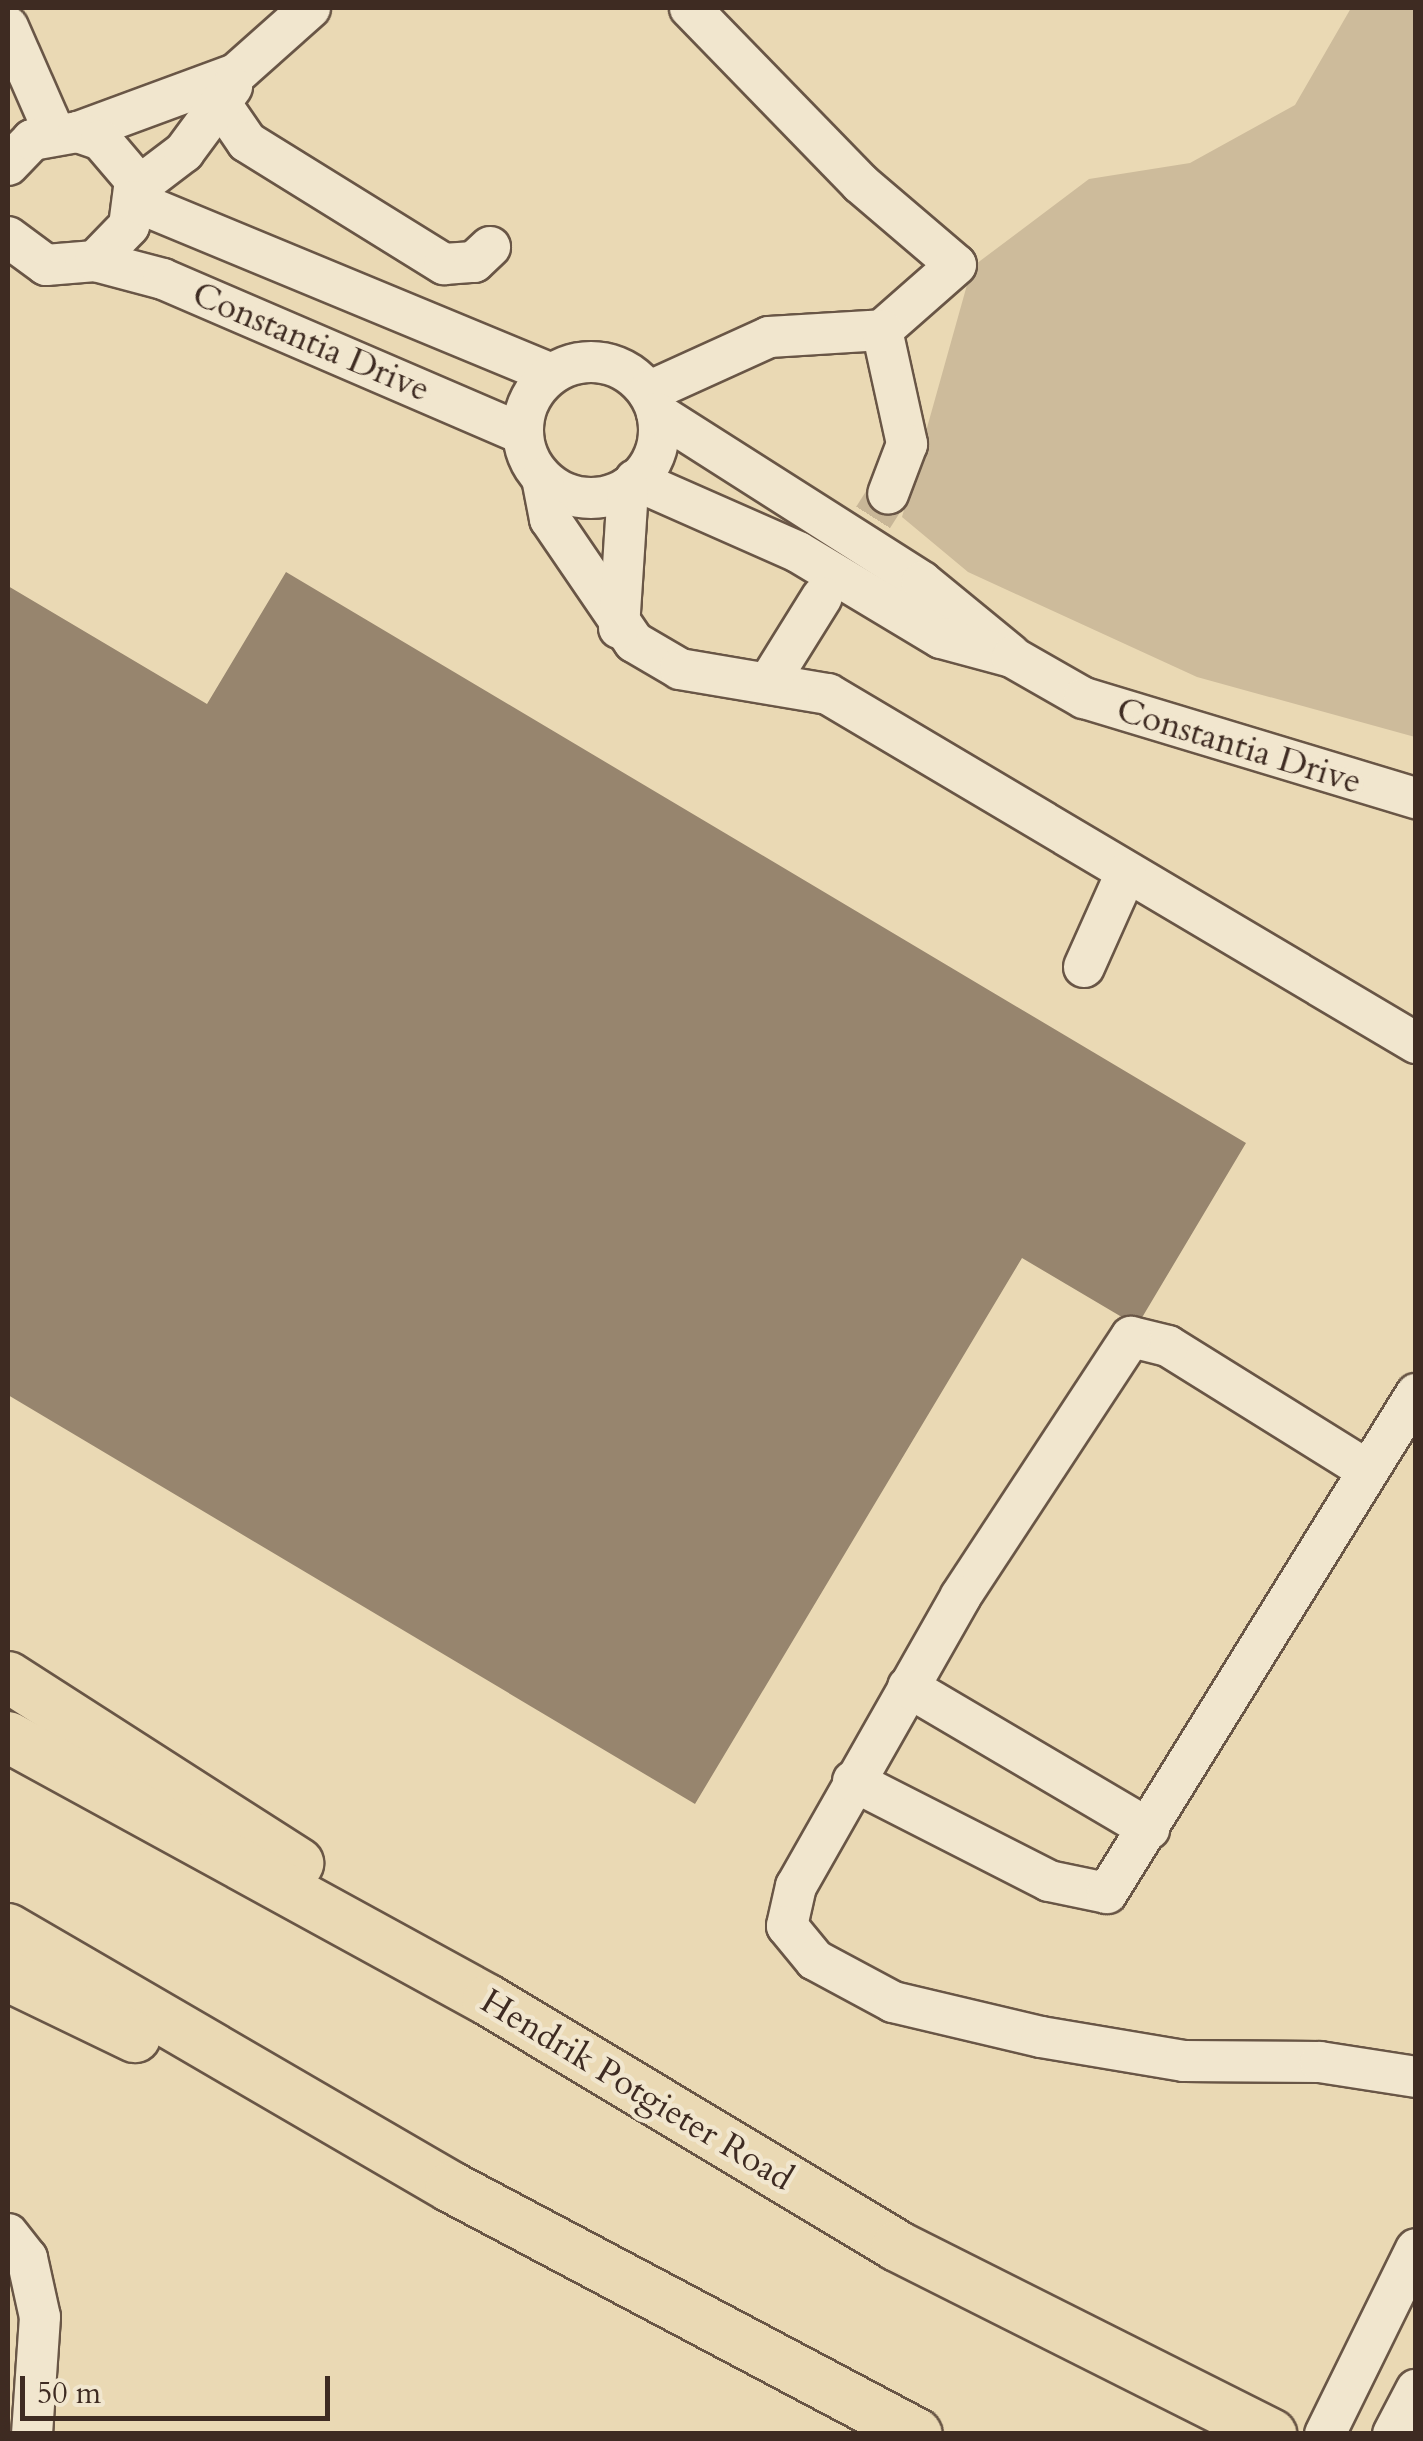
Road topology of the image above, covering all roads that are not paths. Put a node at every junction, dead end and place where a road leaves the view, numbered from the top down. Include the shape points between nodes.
1 (310, 8) edge
2 (690, 8) edge
3 (8, 27) edge
4 (230, 90) junction
5 (66, 132) junction
6 (8, 165) edge
7 (134, 196) junction
8 (8, 237) edge
9 (490, 247) dead end
10 (94, 262) junction
11 (882, 330) junction
12 (552, 374) junction
13 (653, 402) junction
14 (523, 434) junction
15 (542, 478) junction
16 (632, 484) junction
17 (888, 494) tunnel mouth
18 (822, 596) tunnel mouth
19 (618, 628) junction
20 (1012, 657) junction
21 (769, 682) junction
22 (1416, 798) edge
23 (1126, 872) junction
24 (1084, 967) dead end
25 (1416, 1043) edge
26 (1416, 1394) edge
27 (1367, 1470) junction
28 (8, 1678) edge
29 (908, 1687) junction
30 (8, 1737) edge
31 (853, 1780) junction
32 (1149, 1830) junction
33 (8, 1929) edge
34 (8, 1976) edge
35 (488, 2000) junction
36 (1416, 2078) edge
37 (451, 2187) junction
38 (8, 2234) edge
39 (1416, 2248) edge
40 (1416, 2390) edge
41 (32, 2434) edge
42 (916, 2434) edge
43 (1271, 2434) edge
44 (1325, 2434) edge
45 (1393, 2434) edge

1 - 4 street
2 - 11 street via 860,182 956,265
3 - 5 street
4 - 5 street
4 - 7 street
4 - 9 street via 247,142 444,264 474,262
5 - 6 street
5 - 7 street via 118,156
7 - 10 street via 129,226
7 - 12 street, Constantia Drive
8 - 10 street, Constantia Drive via 46,266
10 - 14 street, Constantia Drive via 163,279
11 - 13 street via 769,336
11 - 17 street via 906,444
12 - 13 street via 594,361
12 - 14 street via 531,400
13 - 16 street via 654,455
13 - 20 street, Constantia Drive via 922,582
14 - 15 street
15 - 16 street via 585,498
15 - 19 street via 550,519
16 - 19 street
16 - 20 street, Constantia Drive via 798,552 940,638
18 - 21 street
19 - 21 street via 680,669
20 - 22 street, Constantia Drive via 1154,725
21 - 23 street via 828,694
23 - 24 street
23 - 25 street
26 - 27 street
27 - 29 street via 1168,1346 1131,1337
27 - 32 street
28 - 35 main road via 366,1907
29 - 31 street
29 - 32 street
30 - 35 main road, Hendrik Potgieter Road
31 - 32 street via 1080,1892 1107,1894
31 - 36 street via 796,1886 787,1926 815,1960 894,2002 1184,2061 1320,2062
33 - 37 main road
34 - 37 main road
35 - 43 main road, Hendrik Potgieter Road via 898,2246
37 - 42 main road
38 - 41 street via 27,2258 40,2317
39 - 44 street
40 - 45 street

